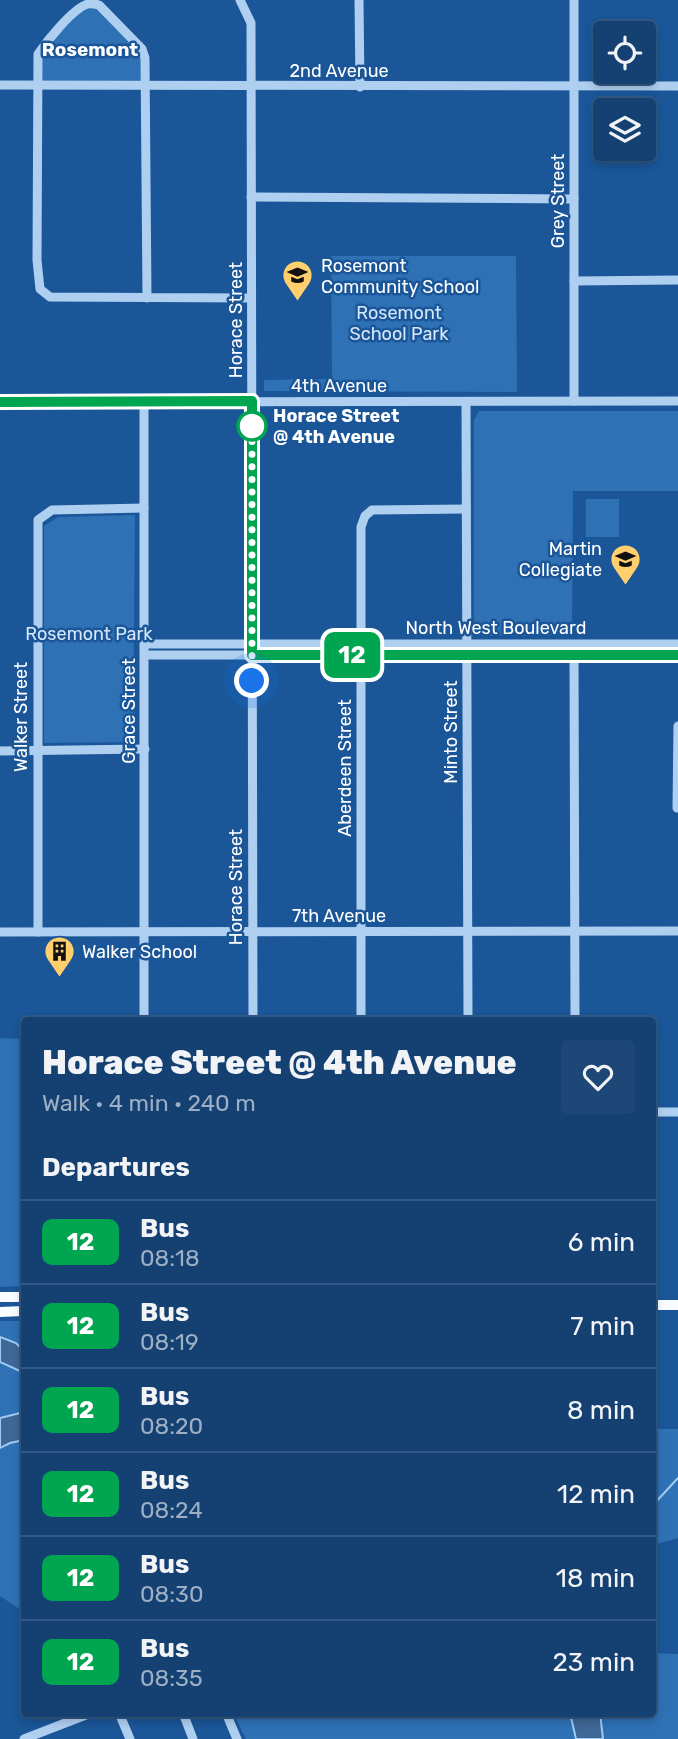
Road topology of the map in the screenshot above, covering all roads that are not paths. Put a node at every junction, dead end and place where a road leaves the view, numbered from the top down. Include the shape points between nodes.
1 (240, 0) edge
2 (359, 0) edge
3 (574, 0) edge
4 (0, 85) edge
5 (38, 86) junction
6 (145, 86) junction
7 (678, 86) edge
8 (251, 87) junction
9 (360, 87) junction
10 (574, 88) junction
11 (251, 197) junction
12 (574, 199) junction
13 (678, 280) edge
14 (574, 281) junction
15 (147, 298) junction
16 (251, 298) junction
17 (0, 401) edge
18 (252, 401) junction
19 (574, 401) junction
20 (678, 401) edge
21 (144, 402) junction
22 (466, 402) junction
23 (144, 508) junction
24 (466, 509) junction
25 (145, 644) junction
26 (251, 644) junction
27 (362, 644) junction
28 (467, 644) junction
29 (574, 644) junction
30 (678, 644) edge
31 (145, 655) junction
32 (252, 655) junction
33 (361, 655) junction
34 (467, 655) junction
35 (574, 655) junction
36 (678, 655) edge
37 (678, 726) edge
38 (145, 749) junction
39 (37, 750) junction
40 (0, 751) edge
41 (677, 808) edge
42 (144, 931) junction
43 (361, 931) junction
44 (678, 931) edge
45 (0, 932) edge
46 (38, 932) junction
47 (252, 932) junction
48 (467, 932) junction
49 (574, 932) junction
50 (144, 1017) edge
51 (253, 1017) edge
52 (361, 1017) edge
53 (468, 1017) edge
54 (575, 1017) edge
55 (656, 1112) edge
56 (678, 1112) edge
57 (0, 1297) edge
58 (21, 1297) edge
59 (656, 1305) edge
60 (678, 1305) edge
61 (21, 1311) edge
62 (0, 1312) edge
63 (81, 1717) edge
64 (121, 1717) edge
65 (185, 1717) edge
66 (228, 1717) edge
67 (24, 1739) edge
68 (130, 1739) edge
69 (193, 1739) edge
70 (237, 1739) edge

1 - 8 street, Horace Street via 251,23
2 - 9 street
3 - 10 street, Grey Street
4 - 5 street, 2nd Avenue
5 - 6 street, 2nd Avenue
5 - 6 street via 38,54 46,41 90,3 99,5 142,48
5 - 15 street via 40,289 50,297
6 - 8 street, 2nd Avenue
6 - 15 street
7 - 10 street, 2nd Avenue
8 - 9 street, 2nd Avenue
8 - 11 street, Horace Street
9 - 10 street, 2nd Avenue
10 - 12 street, Grey Street
11 - 12 street
11 - 16 street, Horace Street
12 - 14 street, Grey Street
13 - 14 street
14 - 19 street, Grey Street
15 - 16 street
16 - 18 street, Horace Street
17 - 21 street, 4th Avenue
18 - 21 street, 4th Avenue
18 - 22 street, 4th Avenue
18 - 26 street, Horace Street
19 - 20 street, 4th Avenue
19 - 22 street, 4th Avenue
21 - 23 street, Grace Street
22 - 24 street, Minto Street
23 - 25 street, Grace Street
23 - 39 street, Walker Street via 52,510 38,520
24 - 27 street, Aberdeen Street via 372,510 365,516 361,527
24 - 28 street, Minto Street
25 - 26 street, North West Boulevard
25 - 31 street, Grace Street
26 - 27 street, North West Boulevard
26 - 32 street, Horace Street
27 - 28 street, North West Boulevard
27 - 33 street, Aberdeen Street
28 - 29 street, North West Boulevard
28 - 34 street, Minto Street
29 - 30 street, North West Boulevard
29 - 35 street
31 - 32 street, North West Boulevard
31 - 38 street, Grace Street
32 - 33 street, North West Boulevard
32 - 47 street, Horace Street
33 - 34 street, North West Boulevard
33 - 43 street, Aberdeen Street
34 - 35 street, North West Boulevard
34 - 48 street, Minto Street
35 - 36 street, North West Boulevard
35 - 49 street
37 - 41 street
38 - 39 street
38 - 42 street, Grace Street
39 - 40 street
39 - 46 street, Walker Street
42 - 46 street, 7th Avenue
42 - 47 street, 7th Avenue
42 - 50 street, Grace Street
43 - 47 street, 7th Avenue
43 - 48 street, 7th Avenue
43 - 52 street, Aberdeen Street
44 - 49 street, 7th Avenue
45 - 46 street, 7th Avenue
47 - 51 street, Horace Street
48 - 49 street, 7th Avenue
48 - 53 street, Minto Street
49 - 54 street
55 - 56 street
57 - 58 main road
59 - 60 main road
61 - 62 main road
63 - 67 street
64 - 68 street
65 - 69 street
66 - 70 street

